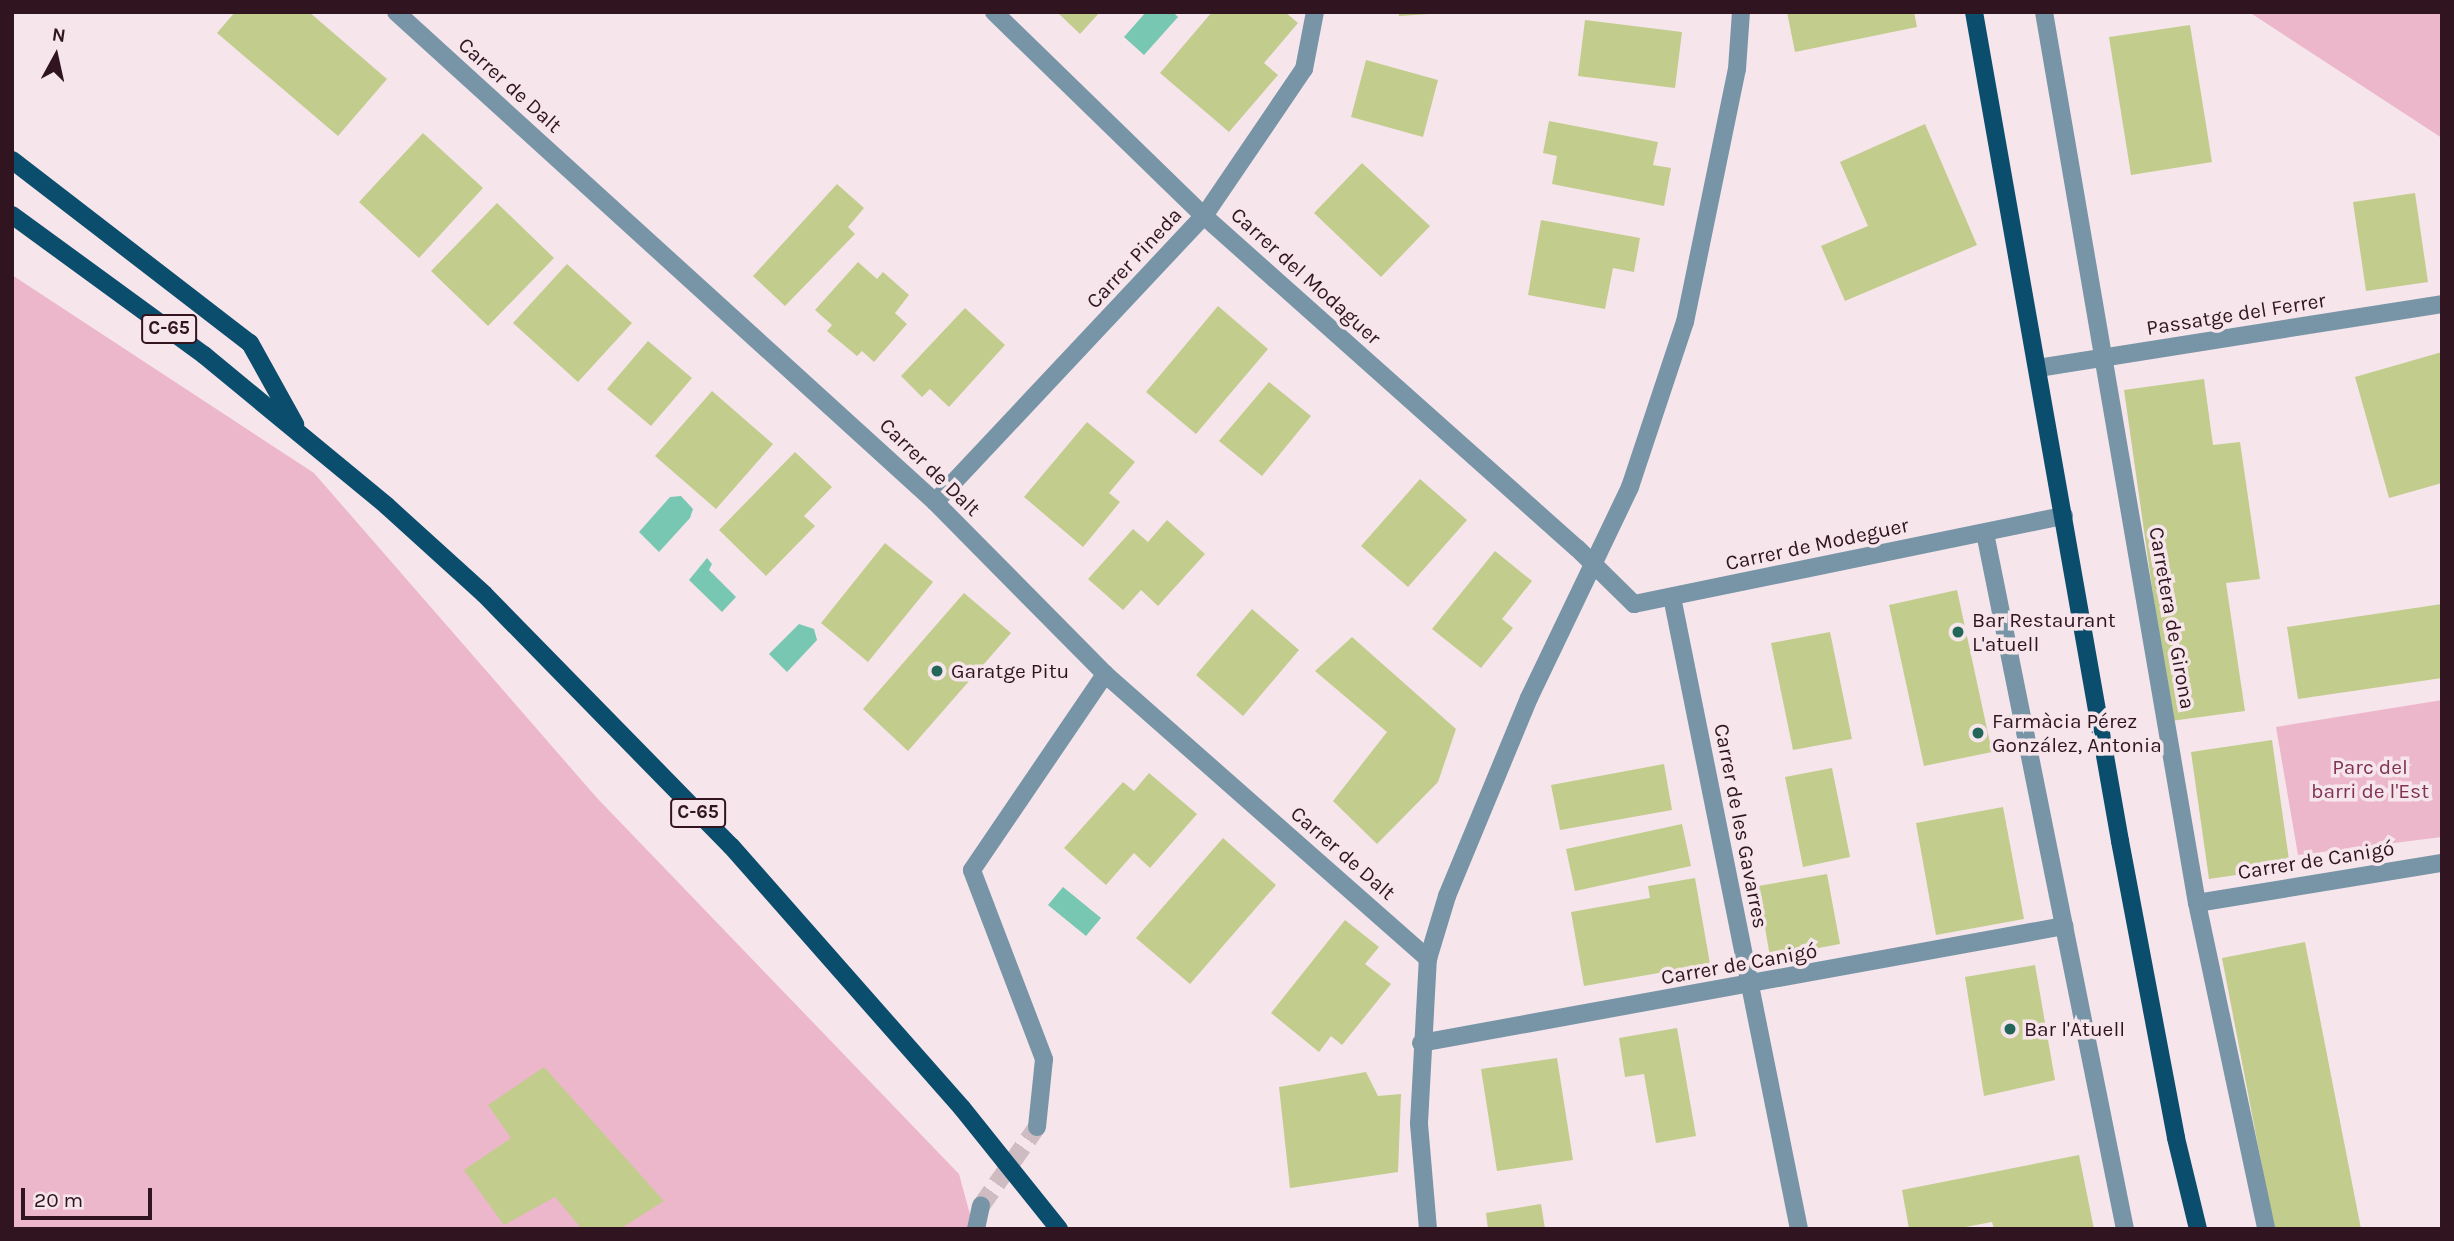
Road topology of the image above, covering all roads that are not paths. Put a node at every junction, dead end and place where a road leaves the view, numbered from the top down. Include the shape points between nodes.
1 (396, 12) edge
2 (994, 12) edge
3 (1315, 12) edge
4 (1741, 12) edge
5 (1974, 12) edge
6 (2043, 12) edge
7 (12, 160) edge
8 (12, 215) edge
9 (1204, 216) junction
10 (12, 222) edge
11 (34, 230) junction
12 (2442, 304) edge
13 (2105, 358) junction
14 (2038, 368) junction
15 (300, 434) junction
16 (935, 502) junction
17 (2064, 516) junction
18 (1985, 533) junction
19 (1595, 566) junction
20 (1672, 597) junction
21 (1105, 674) junction
22 (2442, 863) edge
23 (2197, 903) junction
24 (2064, 926) junction
25 (1428, 959) junction
26 (1749, 985) junction
27 (1421, 1043) junction
28 (1037, 1127) tunnel mouth
29 (981, 1206) tunnel mouth
30 (976, 1229) edge
31 (1059, 1229) edge
32 (1428, 1229) edge
33 (1798, 1229) edge
34 (2125, 1229) edge
35 (2198, 1229) edge
36 (2266, 1229) edge

1 - 16 street, Carrer de Dalt
2 - 9 street, Carrer del Modaguer
3 - 9 street, Carrer Pineda via 1304,69
4 - 19 street via 1737,69 1685,321 1630,487
5 - 14 main road
6 - 13 street, Carretera de Girona
7 - 15 main road via 250,343
8 - 11 main road, C-65
9 - 16 street, Carrer Pineda
9 - 19 street, Carrer del Modaguer
10 - 11 main road
11 - 15 main road, C-65 via 204,355
12 - 13 street, Passatge del Ferrer
13 - 14 street, Passatge del Ferrer
13 - 23 street, Carretera de Girona
14 - 17 main road
15 - 31 main road, C-65 via 484,594 731,846 962,1108
16 - 21 street, Carrer de Dalt
17 - 18 street, Carrer de Modeguer
17 - 35 main road via 2120,841 2176,1138
18 - 20 street, Carrer de Modeguer
18 - 24 street
19 - 20 street, Carrer de Modeguer via 1634,604
19 - 25 street via 1529,698 1447,896
20 - 26 street, Carrer de les Gavarres
21 - 25 street, Carrer de Dalt
21 - 28 street via 972,870 1044,1059
22 - 23 street, Carrer de Canigó
23 - 36 street, Carretera de Girona
24 - 26 street, Carrer de Canigó
24 - 34 street
25 - 27 street
26 - 27 street, Carrer de Canigó
26 - 33 street, Carrer de les Gavarres
27 - 32 street via 1419,1123
29 - 30 street

